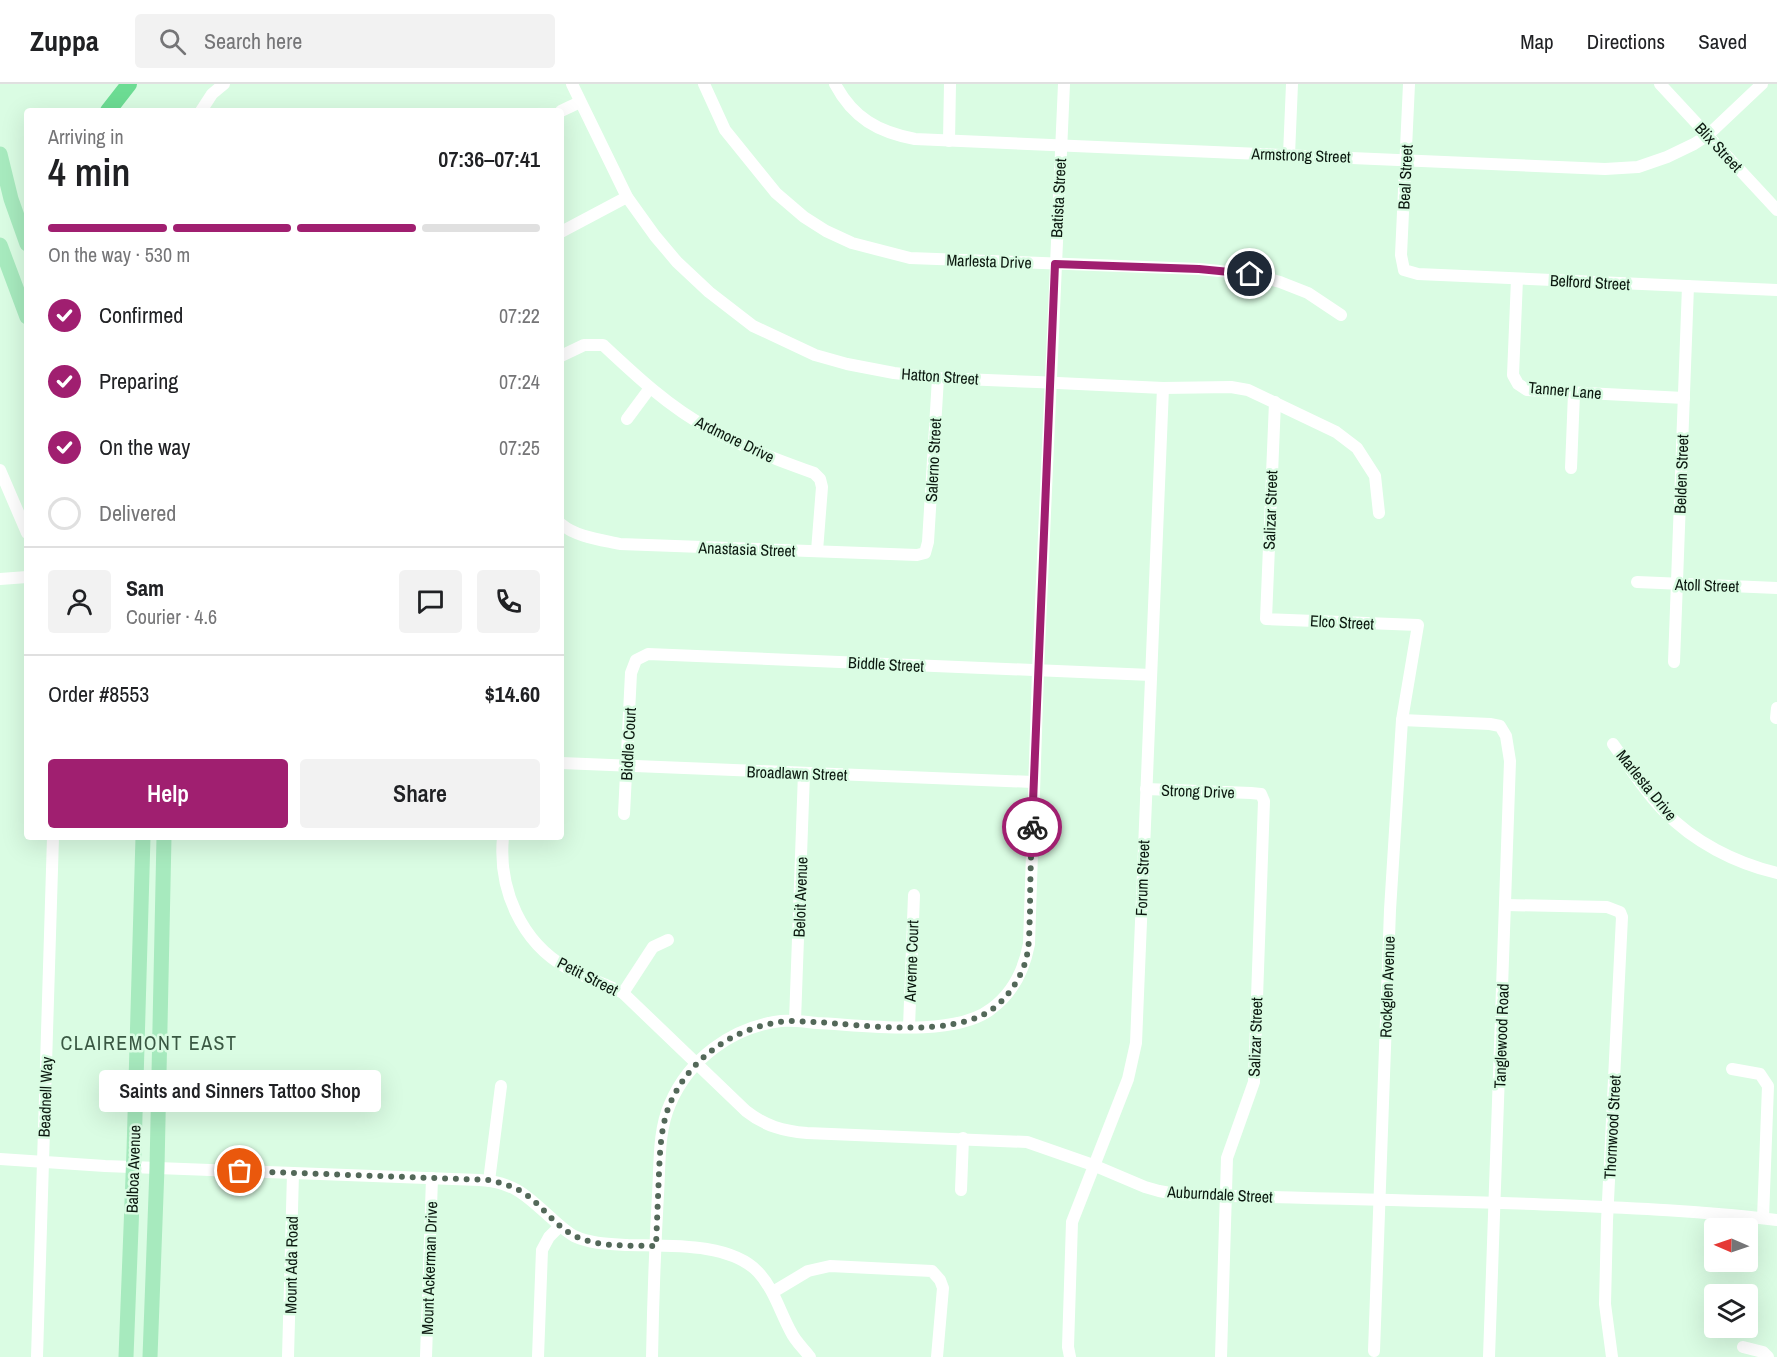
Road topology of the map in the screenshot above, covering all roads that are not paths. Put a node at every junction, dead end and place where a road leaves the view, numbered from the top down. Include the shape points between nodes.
1 (129, 84) edge
2 (224, 84) edge
3 (572, 84) edge
4 (704, 84) edge
5 (835, 84) edge
6 (950, 84) edge
7 (1064, 84) edge
8 (1292, 84) edge
9 (1409, 84) edge
10 (1660, 84) edge
11 (1762, 84) edge
12 (580, 102) junction
13 (110, 108) edge
14 (203, 108) edge
15 (564, 110) edge
16 (1708, 135) junction
17 (949, 141) junction
18 (1061, 145) junction
19 (0, 154) edge
20 (1289, 155) junction
21 (1406, 160) junction
22 (627, 197) junction
23 (1777, 210) edge
24 (564, 230) edge
25 (24, 236) edge
26 (0, 245) edge
27 (1055, 264) junction
28 (1404, 270) joint
29 (1517, 279) junction
30 (1688, 286) junction
31 (1777, 290) edge
32 (24, 309) edge
33 (1341, 315) dead end
34 (564, 355) edge
35 (938, 378) junction
36 (1050, 382) junction
37 (650, 388) junction
38 (1163, 388) junction
39 (1574, 393) junction
40 (1684, 398) junction
41 (1275, 402) junction
42 (627, 419) dead end
43 (1572, 468) dead end
44 (0, 470) edge
45 (1378, 513) dead end
46 (24, 526) edge
47 (564, 530) edge
48 (928, 542) joint
49 (817, 551) junction
50 (24, 577) edge
51 (0, 579) edge
52 (1637, 582) dead end
53 (1677, 584) junction
54 (1777, 588) edge
55 (1266, 619) joint
56 (1418, 625) joint
57 (1674, 662) dead end
58 (1038, 671) junction
59 (631, 673) joint
60 (1150, 675) junction
61 (1402, 720) junction
62 (1613, 744) dead end
63 (564, 763) edge
64 (627, 766) junction
65 (804, 773) junction
66 (1033, 782) junction
67 (1146, 789) junction
68 (1251, 793) joint
69 (624, 814) dead end
70 (53, 840) edge
71 (143, 840) edge
72 (164, 840) edge
73 (503, 840) edge
74 (1777, 873) edge
75 (914, 895) dead end
76 (1506, 905) junction
77 (668, 940) dead end
78 (623, 993) junction
79 (795, 1022) junction
80 (909, 1027) junction
81 (696, 1063) junction
82 (1732, 1069) dead end
83 (501, 1086) dead end
84 (963, 1138) junction
85 (0, 1159) edge
86 (42, 1163) junction
87 (1093, 1166) junction
88 (134, 1167) junction
89 (157, 1168) junction
90 (293, 1173) junction
91 (432, 1178) junction
92 (489, 1180) junction
93 (961, 1190) dead end
94 (1225, 1196) junction
95 (1379, 1199) junction
96 (1494, 1203) junction
97 (1608, 1207) junction
98 (1763, 1218) junction
99 (1777, 1220) edge
100 (560, 1226) junction
101 (656, 1246) junction
102 (773, 1292) junction
103 (1743, 1347) dead end
104 (1374, 1351) dead end
105 (37, 1357) edge
106 (126, 1357) edge
107 (150, 1357) edge
108 (288, 1357) edge
109 (426, 1357) edge
110 (538, 1357) edge
111 (652, 1357) edge
112 (810, 1357) edge
113 (936, 1357) edge
114 (1070, 1357) edge
115 (1221, 1357) edge
116 (1489, 1357) edge
117 (1612, 1357) edge
118 (1768, 1357) edge

1 - 13 highway
2 - 14 street
3 - 12 street, Hatton Street
4 - 27 street, Marlesta Drive via 725,130 746,158 776,193 826,231 861,246 910,258
5 - 17 street, Armstrong Street via 855,112 877,128 915,139
6 - 17 street
7 - 18 street, Batista Street
8 - 20 street
9 - 21 street, Beal Street
10 - 16 street, Blix Street
11 - 16 street, Armstrong Street
12 - 15 street
12 - 22 street, Hatton Street
16 - 21 street, Armstrong Street via 1638,167
16 - 23 street, Blix Street
17 - 18 street, Armstrong Street
18 - 20 street, Armstrong Street
18 - 27 street, Batista Street
19 - 25 main road
20 - 21 street, Armstrong Street
21 - 28 street, Beal Street via 1401,255
22 - 24 street
22 - 35 street, Hatton Street via 677,262 753,326 815,355 847,364
26 - 32 main road
27 - 33 street, Marlesta Drive via 1250,274 1308,293
27 - 36 street, Batista Street
28 - 29 street, Belford Street
29 - 30 street, Belford Street
29 - 39 street, Tanner Lane via 1513,375 1527,390
30 - 31 street, Belford Street
30 - 40 street, Belden Street
34 - 37 street, Ardmore Drive via 584,345 603,345
35 - 36 street, Hatton Street
35 - 48 street, Salerno Street
36 - 38 street, Hatton Street
36 - 58 street, Batista Street
37 - 42 street
37 - 49 street, Ardmore Drive via 706,428 814,473 822,487
38 - 41 street, Hatton Street via 1231,387
38 - 60 street, Forum Street
39 - 40 street, Tanner Lane
39 - 43 street
40 - 53 street, Belden Street
41 - 45 street, Hatton Street via 1336,432 1357,448 1375,476
41 - 55 street, Salizar Street
44 - 46 street
47 - 49 street, Anastasia Street via 620,544
48 - 49 street, Anastasia Street via 925,553 917,555
50 - 51 street
52 - 53 street, Atoll Street
53 - 54 street, Atoll Street
53 - 57 street, Belden Street
55 - 56 street, Elco Street
56 - 61 street, Rockglen Avenue
58 - 59 street, Biddle Street via 648,654 636,660
58 - 60 street, Biddle Street
58 - 66 street, Batista Street
59 - 64 street, Biddle Court
60 - 67 street, Forum Street
61 - 76 street, Tanglewood Road via 1490,724 1500,726 1506,736 1510,760
61 - 95 street, Rockglen Avenue
62 - 74 street, Marlesta Drive via 1663,810 1687,832 1710,847
63 - 64 street, Broadlawn Street
64 - 65 street, Broadlawn Street
64 - 69 street, Biddle Court
65 - 66 street, Broadlawn Street
65 - 79 street, Beloit Avenue
66 - 80 street, Batista Street via 1029,944 1025,964 1011,991 991,1010 971,1020
67 - 68 street, Strong Drive
67 - 87 street, Forum Street via 1136,1043 1128,1079
68 - 94 street, Salizar Street via 1261,794 1264,801 1254,1082 1227,1158
70 - 86 street, Beadnell Way
71 - 88 main road, Balboa Avenue
72 - 89 main road, Balboa Avenue
73 - 78 street, Petit Street via 509,897 520,921 540,948 581,976
75 - 80 street, Arverne Court
76 - 96 street, Tanglewood Road
76 - 97 street, Thornwood Street via 1607,908 1620,912 1622,917
77 - 78 street via 653,947
78 - 81 street, Petit Street
79 - 80 street, Batista Street
79 - 81 street, Batista Street via 758,1026 733,1036
81 - 84 street, Auburndale Street via 757,1120 788,1132
81 - 101 street, Batista Street via 678,1087 662,1128
82 - 98 street via 1760,1074 1768,1086
83 - 92 street
84 - 87 street, Auburndale Street via 1027,1142
84 - 93 street
85 - 86 street
86 - 88 street
86 - 105 street, Beadnell Way
87 - 94 street, Auburndale Street via 1159,1191
87 - 114 street, Forum Street via 1072,1222
88 - 89 street
88 - 106 main road, Balboa Avenue
89 - 90 street
89 - 107 main road, Balboa Avenue
90 - 91 street
90 - 108 street, Mount Ada Road
91 - 92 street
91 - 109 street, Mount Ackerman Drive
92 - 100 street via 524,1193
94 - 95 street, Auburndale Street
94 - 115 street, Salizar Street
95 - 96 street, Auburndale Street
95 - 104 street, Rockglen Avenue
96 - 97 street, Auburndale Street
96 - 116 street, Tanglewood Road
97 - 98 street, Auburndale Street
97 - 117 street, Thornwood Street via 1605,1304
98 - 99 street, Auburndale Street
100 - 101 street via 590,1242
100 - 110 street via 542,1250
101 - 102 street via 715,1249 736,1256 758,1271
101 - 111 street, Batista Street
102 - 112 street via 792,1335
102 - 113 street via 808,1271 830,1266 932,1270 943,1288
103 - 118 street

